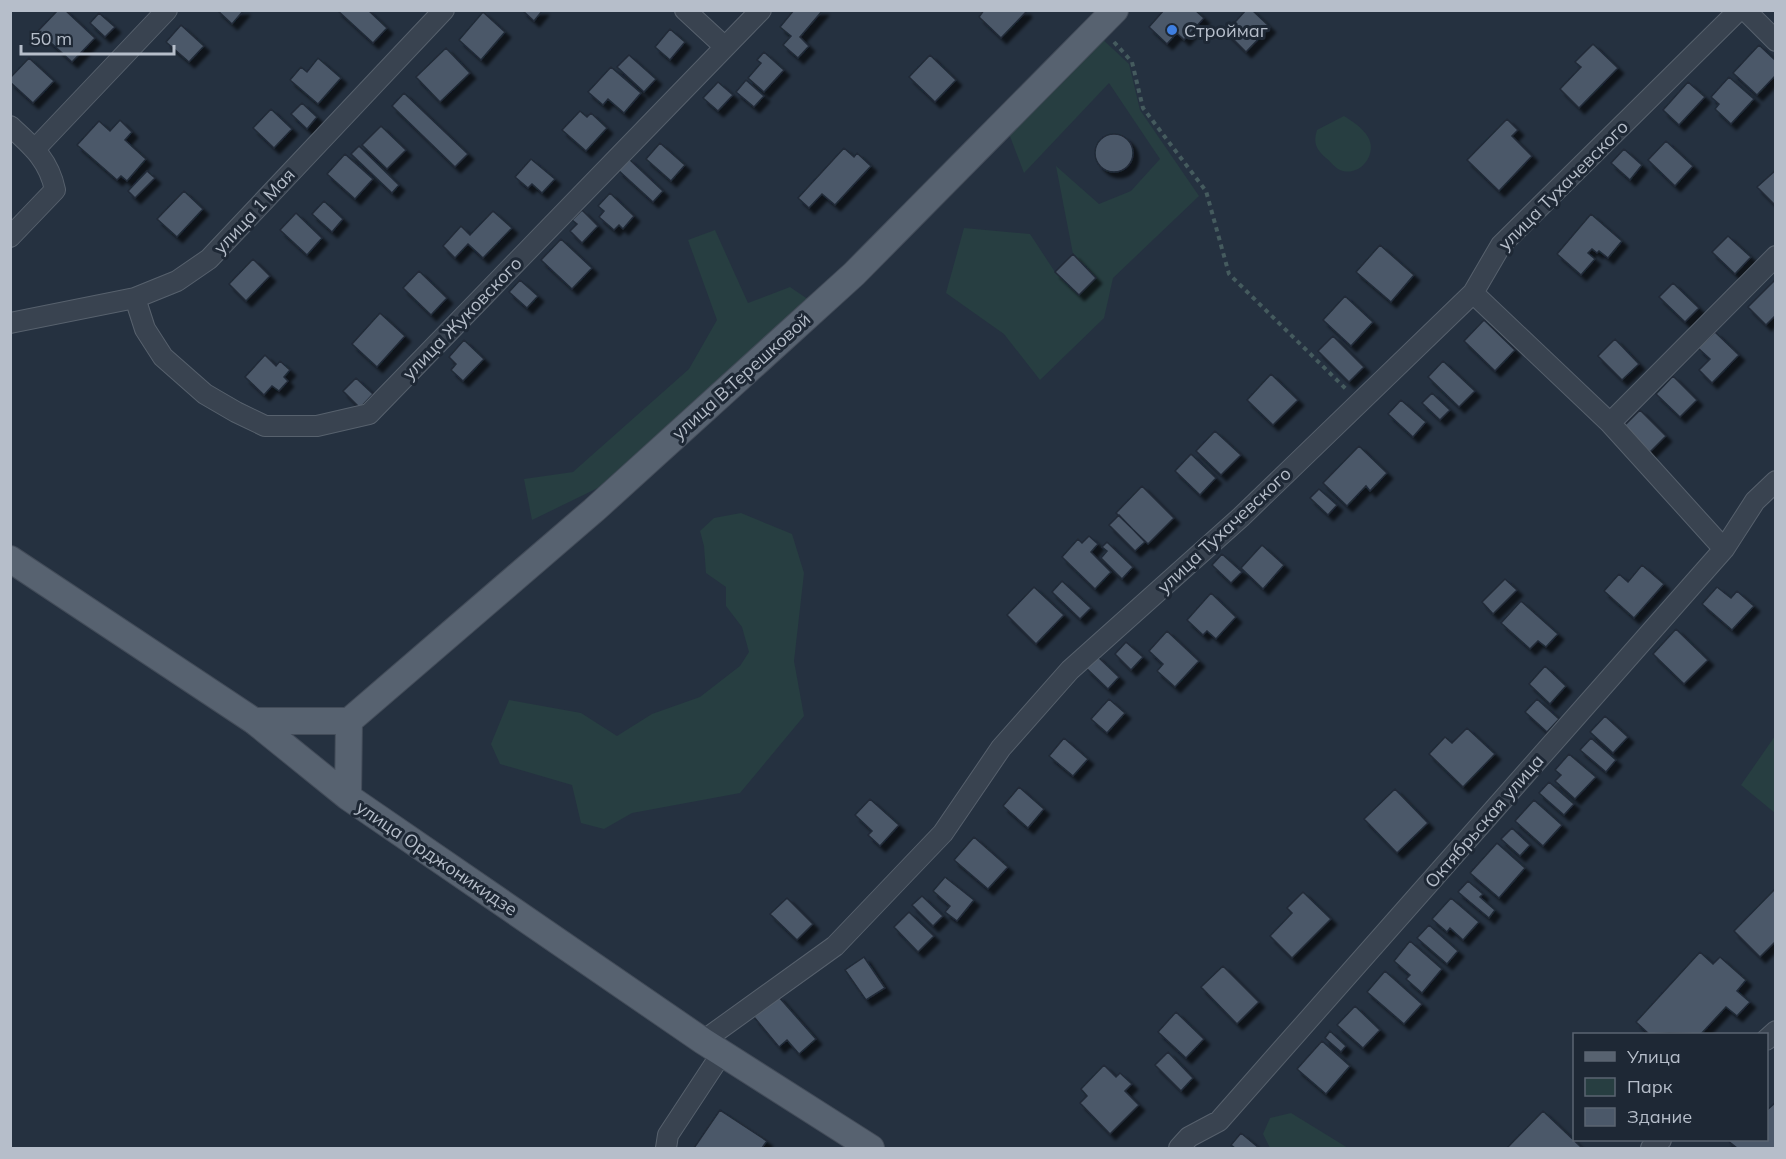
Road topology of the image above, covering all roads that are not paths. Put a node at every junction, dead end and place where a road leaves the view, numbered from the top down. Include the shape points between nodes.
1 (167, 10) edge
2 (444, 10) edge
3 (685, 10) edge
4 (761, 10) edge
5 (1739, 10) edge
6 (1746, 10) edge
7 (1107, 18) edge
8 (1776, 41) edge
9 (725, 47) junction
10 (10, 126) edge
11 (35, 149) junction
12 (10, 237) edge
13 (1776, 256) edge
14 (1473, 293) junction
15 (135, 298) junction
16 (10, 323) edge
17 (1610, 423) junction
18 (1776, 481) edge
19 (1724, 549) junction
20 (10, 559) edge
21 (254, 721) junction
22 (349, 721) junction
23 (348, 797) junction
24 (713, 1047) junction
25 (666, 1149) edge
26 (871, 1149) edge
27 (1179, 1149) edge

1 - 11 street
2 - 15 street, улица 1 Мая via 209,259 177,281
3 - 9 street
4 - 9 street, улица Жуковского
5 - 14 street, улица Тухачевского via 1501,244
6 - 8 street
7 - 22 main road, улица В.Терешковой via 854,274 594,510
9 - 15 street, улица Жуковского via 369,414 317,426 265,426 236,412 205,394 163,357 145,329
10 - 11 street
11 - 12 street via 51,173 55,190
13 - 17 street
14 - 17 street
14 - 24 street, улица Тухачевского via 1241,517 1070,670 1001,748 943,833 835,946
15 - 16 street, улица 1 Мая
17 - 19 street
18 - 19 street, Октябрьская улица via 1755,501
19 - 27 street, Октябрьская улица via 1220,1121 1189,1137
20 - 21 main road, улица Орджоникидзе
21 - 22 main road
21 - 23 main road, улица Орджоникидзе
22 - 23 main road
23 - 24 main road, улица Орджоникидзе
24 - 25 street via 668,1135
24 - 26 main road, улица Орджоникидзе

